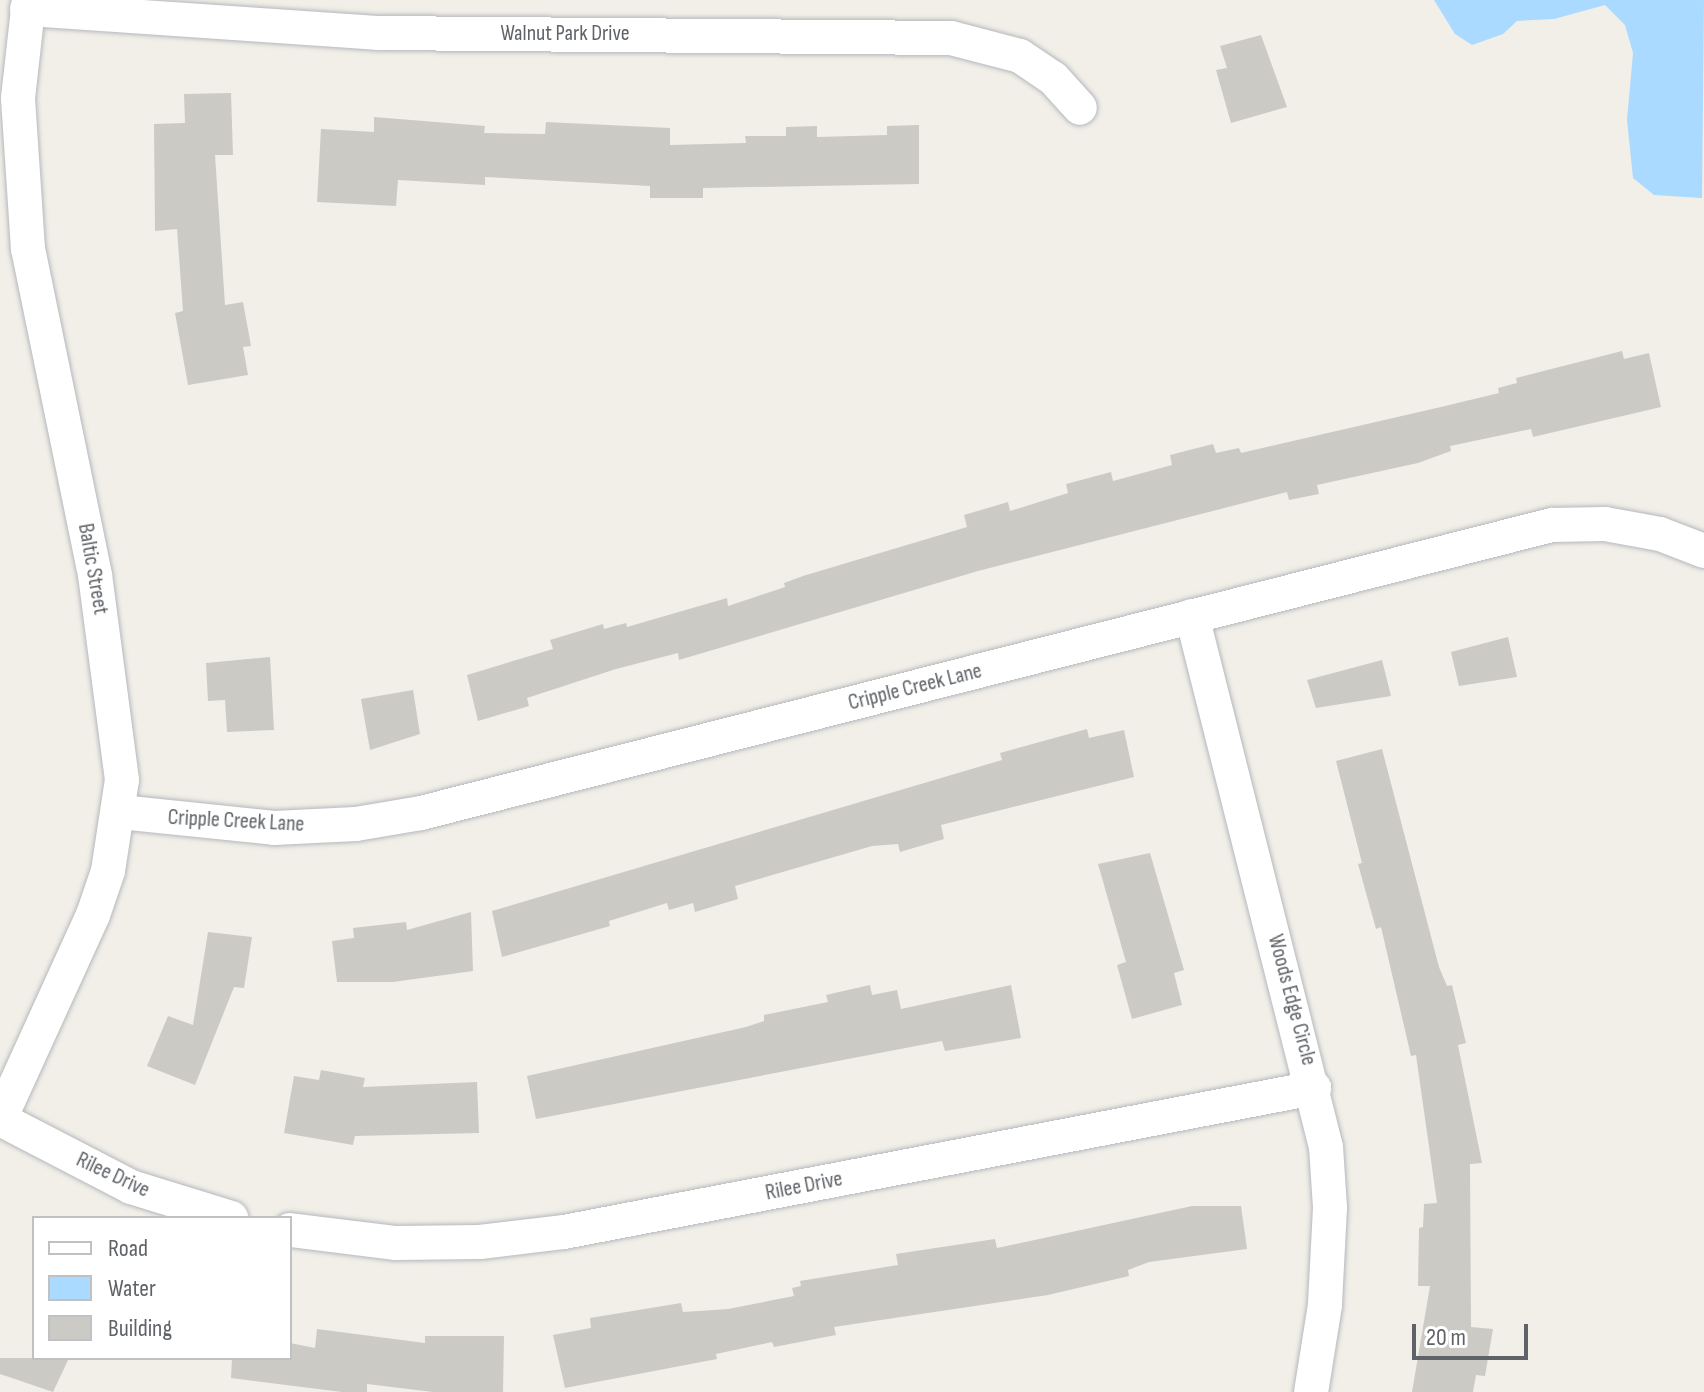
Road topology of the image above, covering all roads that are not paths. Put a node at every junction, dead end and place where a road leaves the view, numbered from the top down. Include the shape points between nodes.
1 (28, 4) edge
2 (1080, 108) dead end
3 (1704, 551) edge
4 (1192, 616) junction
5 (120, 812) junction
6 (1314, 1088) junction
7 (0, 1119) edge
8 (225, 1216) edge
9 (292, 1230) edge
10 (1311, 1392) edge

1 - 2 street, Walnut Park Drive via 378,33 951,38 1020,56 1053,78
1 - 5 street, Baltic Street via 18,98 28,249 95,575 119,736
3 - 4 street, Cripple Creek Lane via 1660,534 1605,524 1552,525
4 - 5 street, Cripple Creek Lane via 421,813 356,824 274,828
4 - 6 street, Woods Edge Circle
5 - 7 street, Baltic Street via 93,915
6 - 9 street, Rilee Drive via 564,1232 480,1242 396,1243
6 - 10 street, Woods Edge Circle via 1330,1208 1325,1305
7 - 8 street, Rilee Drive via 131,1187

